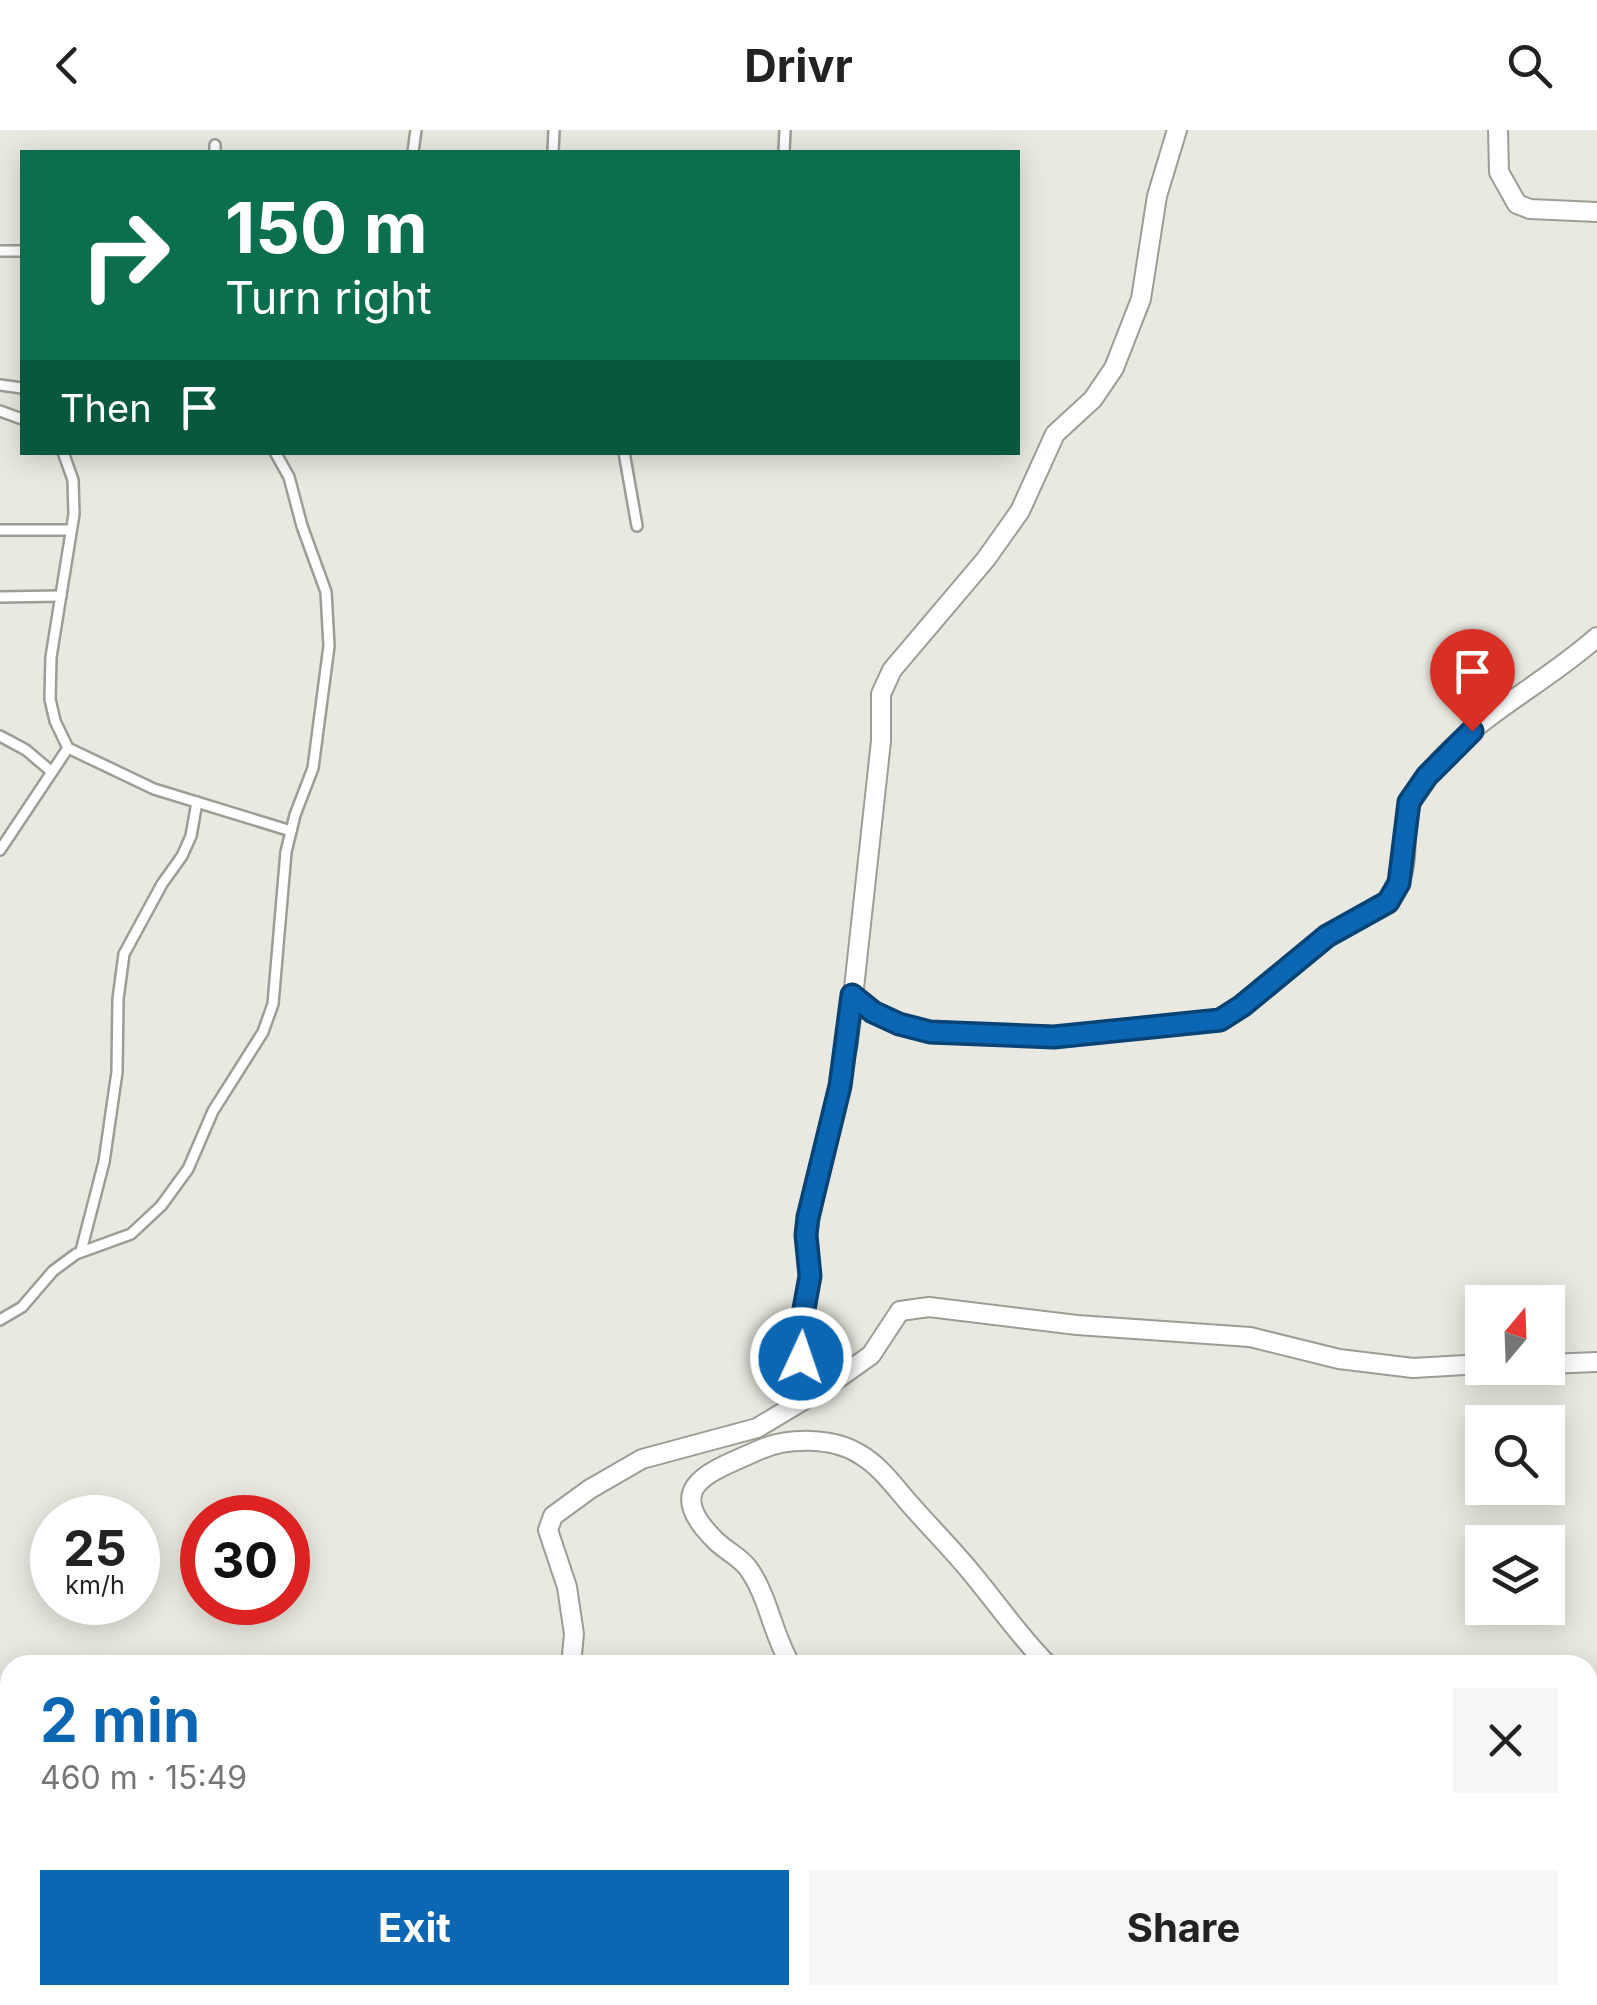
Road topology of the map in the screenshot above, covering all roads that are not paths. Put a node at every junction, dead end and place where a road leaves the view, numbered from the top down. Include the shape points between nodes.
1 (1177, 130) edge
2 (1498, 130) edge
3 (1597, 212) edge
4 (63, 455) edge
5 (277, 455) edge
6 (625, 455) edge
7 (637, 526) dead end
8 (0, 530) edge
9 (72, 530) junction
10 (60, 596) junction
11 (0, 597) edge
12 (1597, 638) edge
13 (0, 736) edge
14 (68, 748) junction
15 (52, 772) junction
16 (197, 802) junction
17 (291, 831) junction
18 (0, 850) edge
19 (852, 995) junction
20 (81, 1250) junction
21 (0, 1320) edge
22 (1597, 1362) edge
23 (1565, 1363) edge
24 (1465, 1365) edge
25 (806, 1398) junction
26 (571, 1655) edge
27 (786, 1655) edge
28 (1040, 1655) edge

1 - 19 street via 1156,196 1142,299 1114,368 1093,400 1055,434 1010,527 892,670 881,694
2 - 3 street via 1500,172 1517,204
4 - 9 lane via 74,480
5 - 17 lane via 326,592 328,646 312,768
6 - 7 lane
8 - 9 lane
9 - 10 lane
10 - 11 lane
10 - 14 lane via 50,699
12 - 19 street via 1511,698 1427,776 1409,802 1399,883 1388,902 1327,936 1220,1020 1054,1037 930,1032 873,1012
13 - 15 lane
14 - 15 lane
14 - 16 lane
15 - 18 lane
16 - 17 lane
16 - 20 lane via 182,856 124,954 104,1162
17 - 20 lane via 273,1004 263,1032 161,1206 131,1234
19 - 25 street via 840,1086 806,1235
20 - 21 lane
22 - 23 street
24 - 25 street via 1413,1368 1250,1337 906,1308 871,1355
25 - 26 street via 757,1428 642,1459 552,1516 548,1530 567,1587
27 - 28 street via 758,1584 691,1513 689,1493 765,1448 828,1440 872,1462

